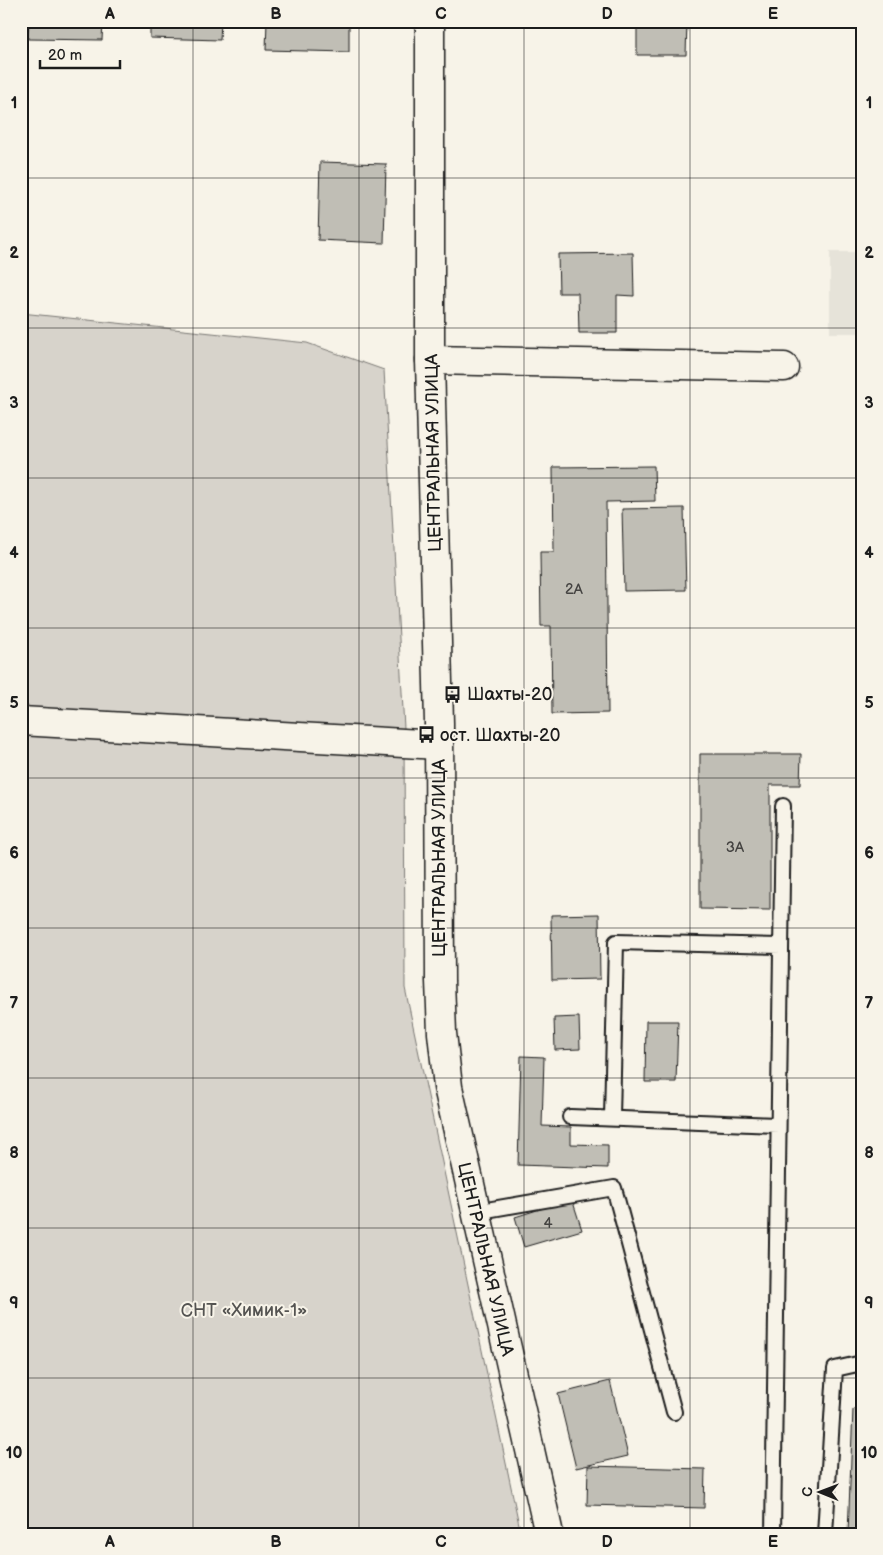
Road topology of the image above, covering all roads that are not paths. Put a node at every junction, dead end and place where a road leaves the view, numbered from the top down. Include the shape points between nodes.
1 (430, 21) edge
2 (430, 360) junction
3 (784, 367) dead end
4 (21, 721) edge
5 (438, 745) junction
6 (783, 806) dead end
7 (781, 946) junction
8 (570, 1116) dead end
9 (612, 1118) junction
10 (778, 1126) junction
11 (475, 1212) junction
12 (862, 1363) edge
13 (674, 1412) dead end
14 (548, 1534) edge
15 (773, 1534) edge
16 (826, 1534) edge

1 - 2 street, ЦЕНТРАЛЬНАЯ УЛИЦА
2 - 3 street
2 - 5 street, ЦЕНТРАЛЬНАЯ УЛИЦА
4 - 5 street
5 - 11 street, ЦЕНТРАЛЬНАЯ УЛИЦА via 442,1033 448,1087
6 - 7 lane
7 - 9 lane via 616,942
7 - 10 lane
8 - 9 lane
9 - 10 lane
10 - 15 lane
11 - 13 lane via 614,1188
11 - 14 street, ЦЕНТРАЛЬНАЯ УЛИЦА
12 - 16 lane via 835,1369

